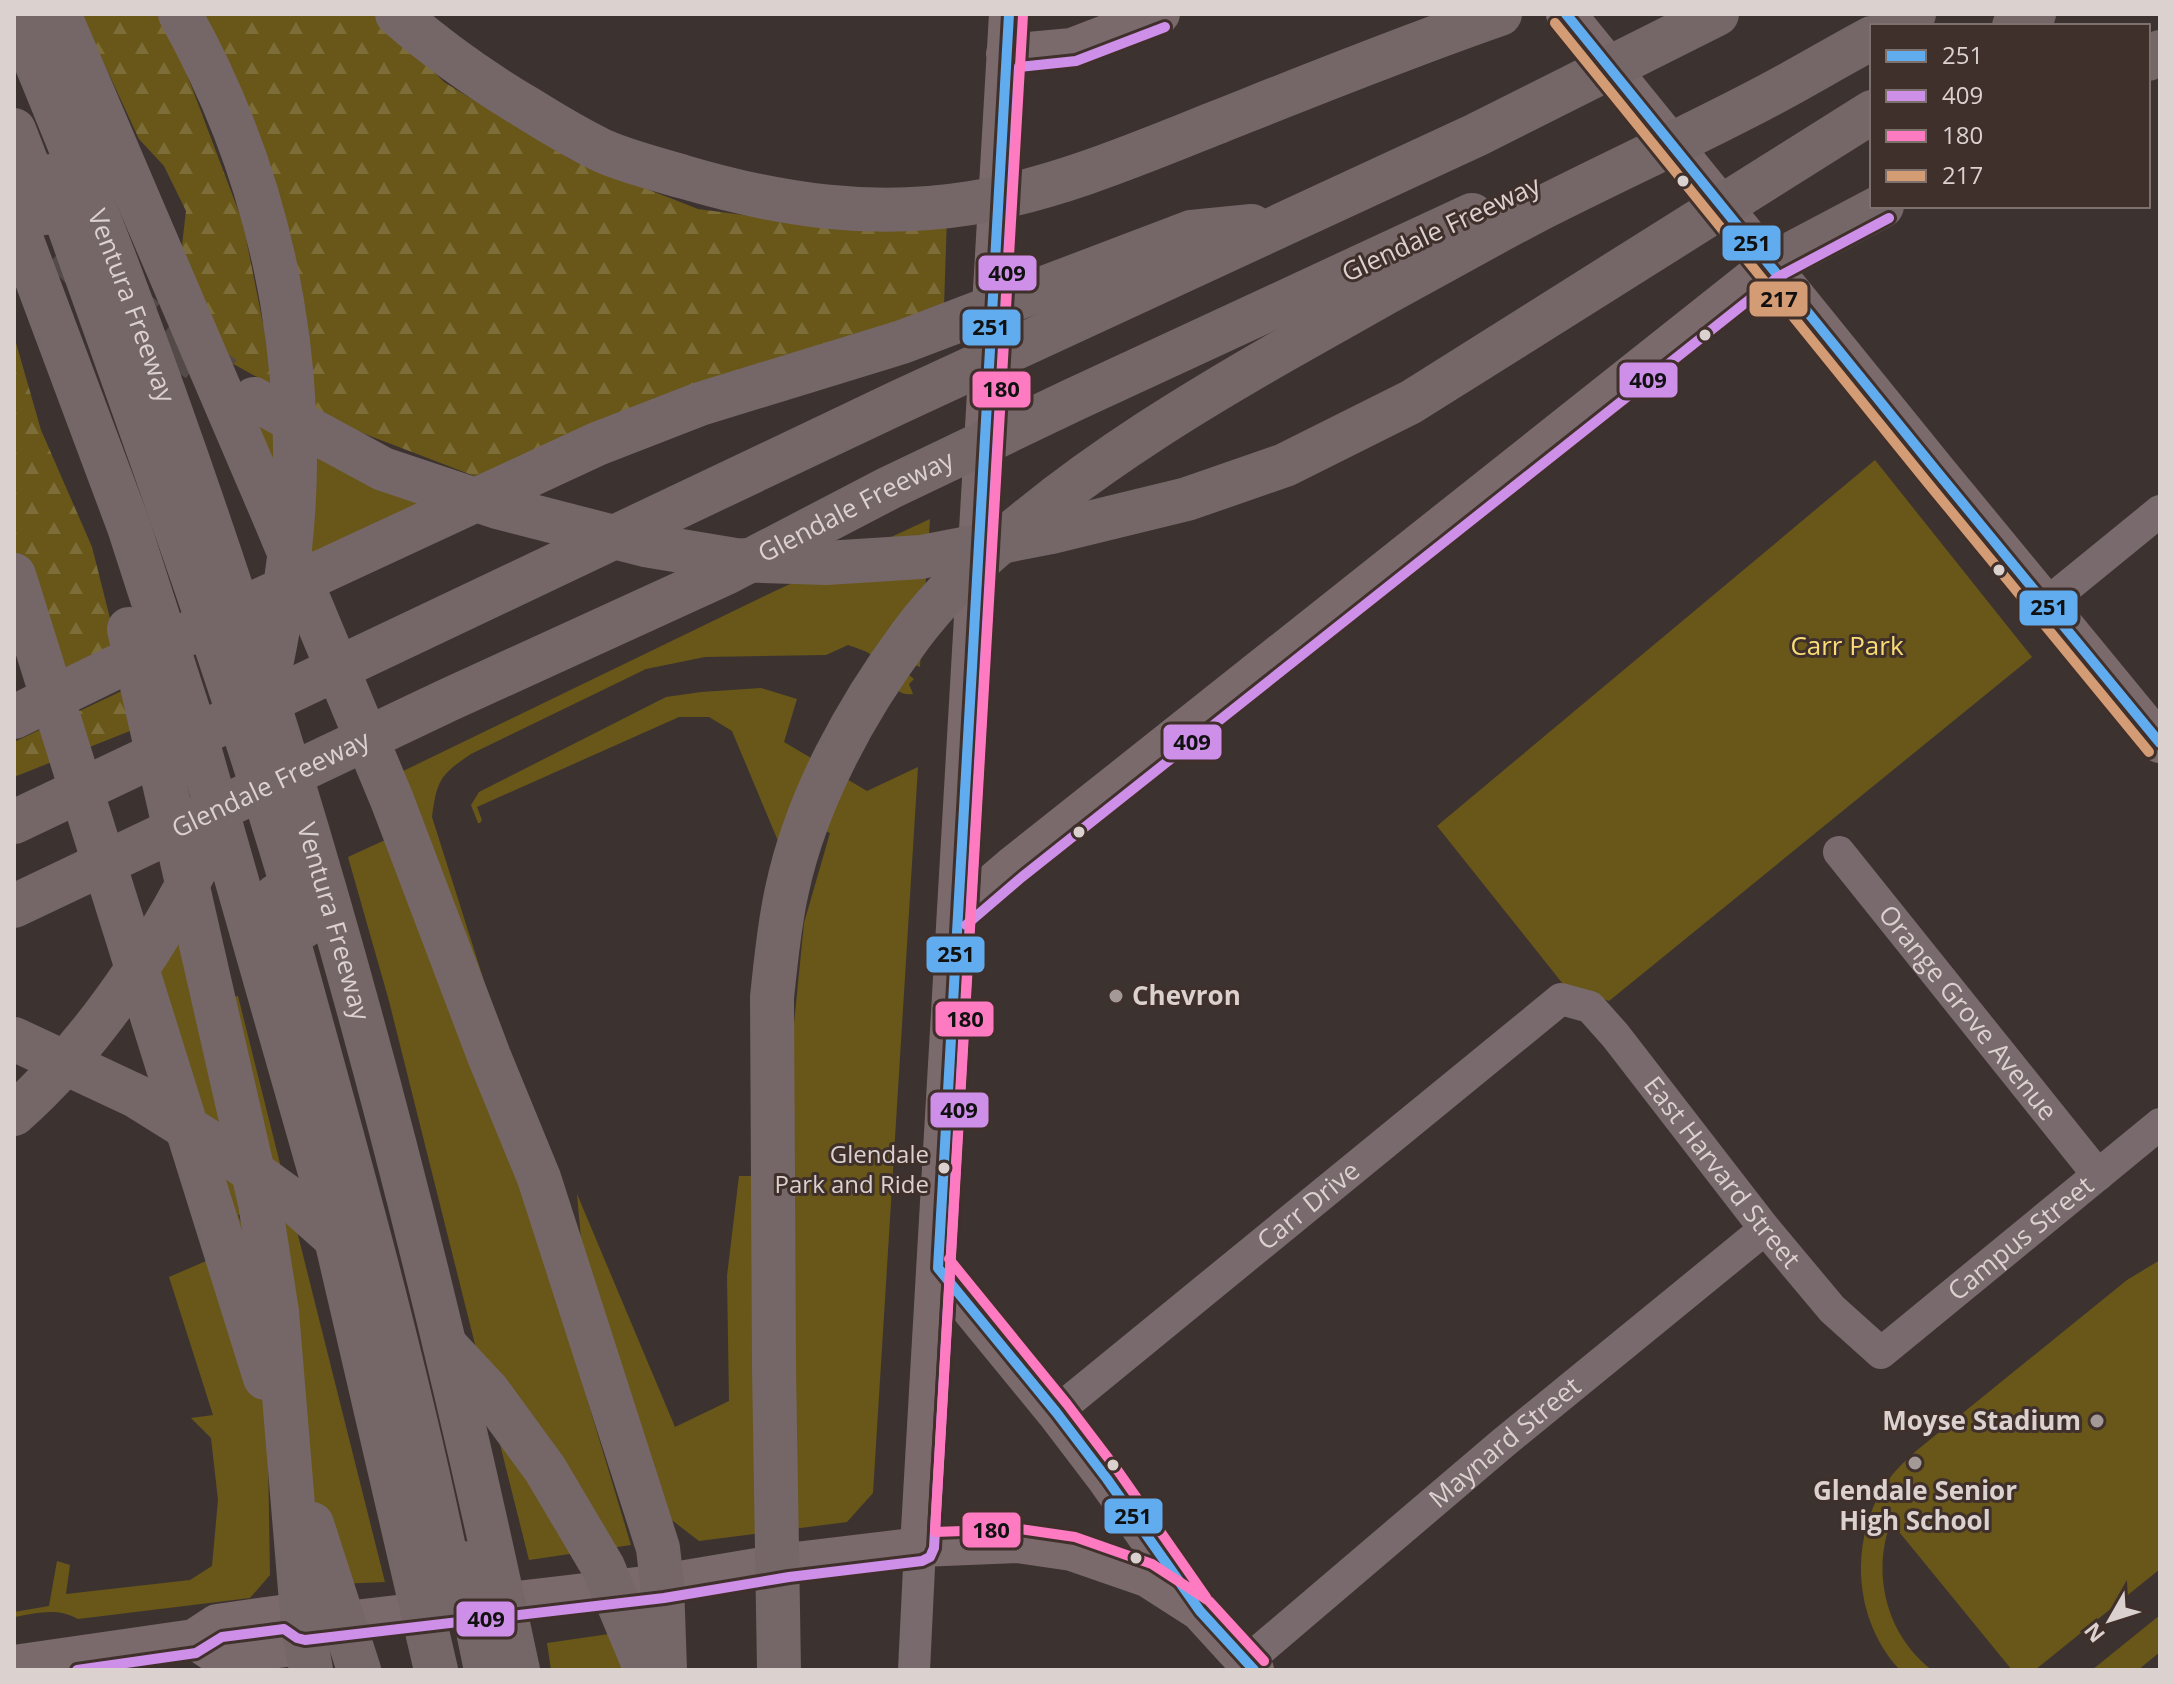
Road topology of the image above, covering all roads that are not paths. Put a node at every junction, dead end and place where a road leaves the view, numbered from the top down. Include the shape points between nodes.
1 (16, 14) edge
2 (59, 14) edge
3 (180, 14) edge
4 (397, 14) edge
5 (1009, 14) edge
6 (1160, 14) edge
7 (1500, 14) edge
8 (1566, 14) edge
9 (1900, 14) edge
10 (1914, 14) edge
11 (1710, 17) edge
12 (1880, 24) edge
13 (1896, 24) edge
14 (1870, 29) edge
15 (1870, 39) edge
16 (1006, 54) junction
17 (14, 77) edge
18 (1768, 86) junction
19 (1870, 113) edge
20 (14, 130) edge
21 (1526, 203) junction
22 (1878, 208) edge
23 (14, 219) edge
24 (1286, 222) junction
25 (1770, 265) junction
26 (254, 399) tunnel mouth
27 (2160, 511) edge
28 (14, 575) edge
29 (172, 581) junction
30 (2046, 604) junction
31 (14, 717) edge
32 (2160, 743) edge
33 (123, 771) junction
34 (14, 806) edge
35 (14, 822) edge
36 (154, 839) junction
37 (1839, 852) dead end
38 (279, 876) junction
39 (14, 906) edge
40 (957, 914) junction
41 (14, 920) edge
42 (1561, 999) joint
43 (14, 1039) edge
44 (14, 1114) edge
45 (2160, 1124) edge
46 (2098, 1175) junction
47 (1765, 1229) junction
48 (938, 1268) junction
49 (1881, 1353) joint
50 (1056, 1412) junction
51 (445, 1519) junction
52 (920, 1547) junction
53 (662, 1584) junction
54 (1200, 1611) junction
55 (303, 1626) junction
56 (14, 1665) edge
57 (1251, 1665) edge
58 (311, 1670) edge
59 (359, 1670) edge
60 (436, 1670) edge
61 (469, 1670) edge
62 (486, 1670) edge
63 (518, 1670) edge
64 (646, 1670) edge
65 (665, 1670) edge
66 (779, 1670) edge
67 (914, 1670) edge

1 - 29 highway, Ventura Freeway via 119,272
2 - 53 highway via 392,800 539,1178 658,1548
3 - 44 highway via 248,166 286,317 295,443 287,573 267,684 233,787 198,864 127,982 83,1041
4 - 7 highway via 478,78 605,152 739,193 882,210 972,203 1073,177
5 - 16 main road
6 - 16 main road via 1072,48
8 - 25 main road
9 - 12 highway
10 - 13 highway
11 - 24 highway via 1476,135
14 - 18 highway
15 - 18 highway
16 - 40 main road
17 - 29 highway
18 - 21 highway
19 - 26 highway via 1411,402 1285,465 1187,499 921,557 826,563 735,560 645,545 497,507 383,469
20 - 29 highway via 82,308
21 - 36 highway, Glendale Freeway via 1075,399 726,573
21 - 66 highway via 1225,384 1097,467 993,548 911,635 842,742 787,887 772,997
22 - 25 highway
23 - 29 highway via 129,527
24 - 31 highway via 1191,232 902,342 700,404 597,444
24 - 33 highway
25 - 30 main road
25 - 40 main road
27 - 30 street
28 - 59 highway
29 - 38 highway, Ventura Freeway
29 - 38 highway, Ventura Freeway via 190,716
29 - 55 highway via 192,906 260,1203 277,1312
30 - 32 main road
33 - 34 highway
33 - 35 highway
36 - 39 highway, Glendale Freeway
36 - 41 highway
37 - 46 street, Orange Grove Avenue
38 - 51 highway, Ventura Freeway via 323,1183
38 - 51 highway, Ventura Freeway via 410,1200
40 - 48 main road
42 - 47 street, East Harvard Street via 1590,1007 1615,1035
42 - 50 street, Carr Drive
43 - 64 highway via 136,1096 224,1151 296,1203 423,1321 488,1391 545,1469 603,1567
45 - 46 street, Campus Street
46 - 49 street, Campus Street
47 - 49 street, East Harvard Street via 1832,1309
47 - 57 street, Maynard Street via 1503,1443
48 - 50 main road
48 - 52 main road
50 - 54 main road
51 - 60 highway, Ventura Freeway
51 - 61 highway
51 - 62 highway
51 - 63 highway, Ventura Freeway
52 - 53 main road
52 - 54 main road via 1018,1543 1072,1551 1147,1577
52 - 67 street
53 - 55 main road
53 - 65 highway
54 - 57 main road
55 - 56 main road via 288,1614 217,1624 194,1639
55 - 58 highway

